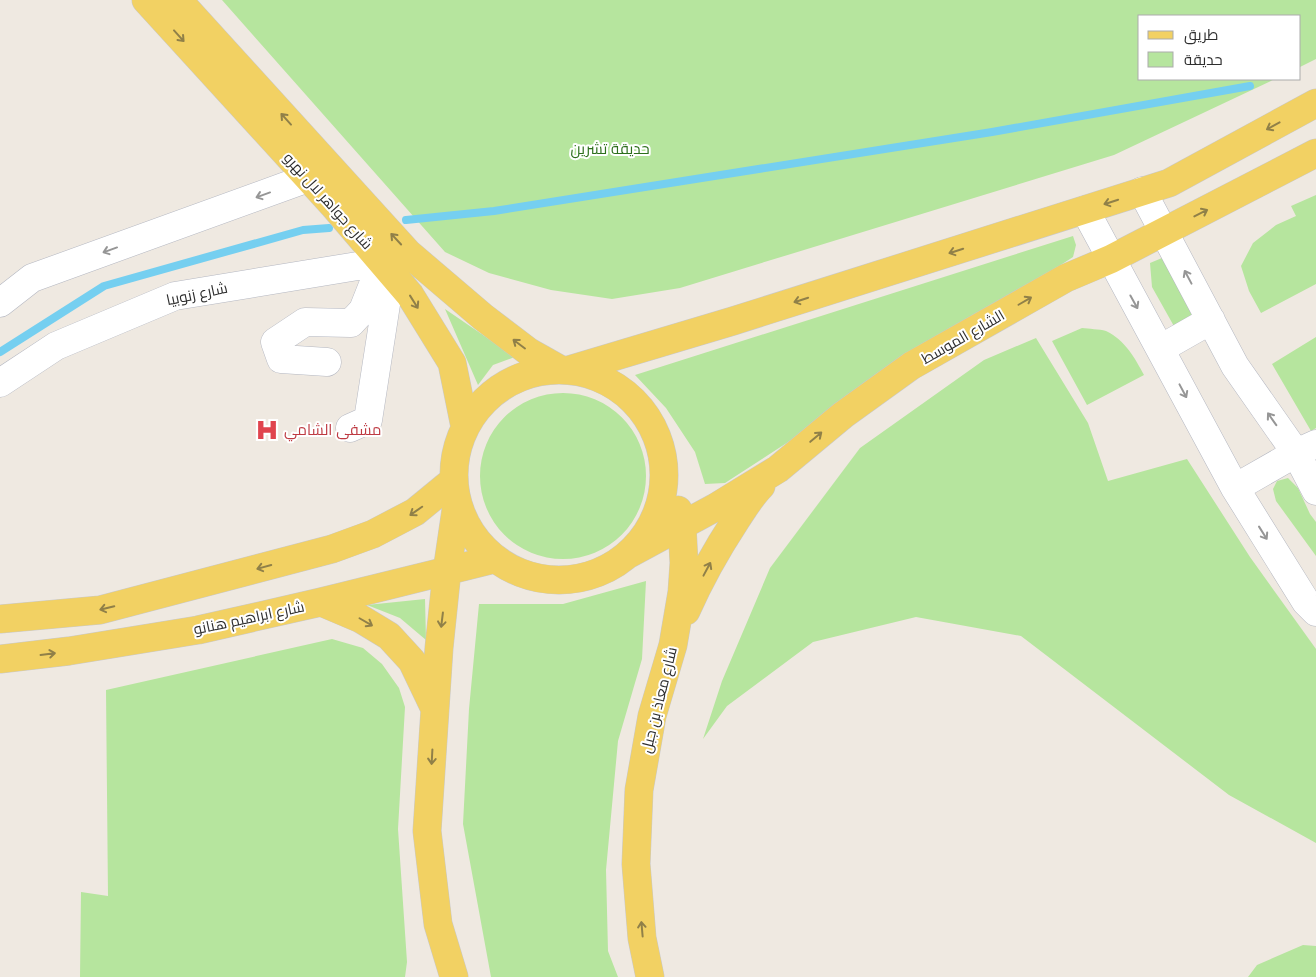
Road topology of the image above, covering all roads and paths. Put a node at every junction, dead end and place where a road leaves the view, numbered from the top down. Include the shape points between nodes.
1 (146, 0) edge
2 (178, 0) edge
3 (1316, 103) edge
4 (1316, 153) edge
5 (308, 178) junction
6 (1142, 191) junction
7 (1085, 210) junction
8 (1164, 232) junction
9 (1111, 259) junction
10 (386, 267) junction
11 (0, 303) edge
12 (1211, 320) junction
13 (1160, 349) junction
14 (327, 362) dead end
15 (565, 370) junction
16 (0, 383) edge
17 (465, 427) junction
18 (350, 428) dead end
19 (1306, 449) edge
20 (663, 454) junction
21 (778, 468) junction
22 (1235, 488) junction
23 (455, 491) junction
24 (1316, 491) edge
25 (682, 525) junction
26 (629, 554) junction
27 (495, 559) junction
28 (447, 571) junction
29 (321, 602) junction
30 (1316, 612) edge
31 (0, 619) edge
32 (672, 645) junction
33 (0, 660) edge
34 (435, 708) junction
35 (438, 924) junction
36 (433, 977) edge
37 (454, 977) edge
38 (650, 977) edge

1 -> 5 main road, شارع جواهر لال نهرو
15 -> 2 main road, شارع جواهر لال نهرو via 529,352 408,252
3 -> 6 main road via 1169,183
8 -> 4 main road, الشارع الموسط
5 - 10 main road, شارع جواهر لال نهرو
5 -> 11 street via 32,278
6 -> 7 main road
6 - 8 street
7 - 9 street
7 -> 15 main road
8 - 9 main road, الشارع الموسط
12 -> 8 street
9 -> 13 street
21 -> 9 main road, الشارع الموسط via 911,366 1066,278
10 - 14 street via 363,310 351,323 305,322 275,342 281,360
10 - 16 street, شارع زنوبيا via 175,296 56,346
10 -> 17 main road, شارع جواهر لال نهرو via 410,295 452,363
10 - 18 street via 368,420
12 - 13 street
19 -> 12 street via 1235,366
13 -> 22 street
15 - 17 main road via 537,372 508,383 483,402
15 - 20 main road via 602,378 630,396 651,423
17 - 23 main road via 456,453
19 - 22 street
19 - 24 street
20 - 25 main road, شارع معاذ بن جبل
20 - 26 main road via 665,482 660,508 648,534
21 - 25 main road, الشارع الموسط
32 -> 21 main road via 721,542 752,495
22 -> 30 street via 1306,602
23 - 27 main road via 466,524 479,544
23 - 28 main road
23 -> 31 main road via 373,534 332,549 100,610
25 - 26 main road, الشارع الموسط
25 - 32 main road, شارع معاذ بن جبل via 682,592
26 - 27 main road via 605,570 578,579 549,580 521,573
27 - 28 main road, شارع ابراهيم هنانو
28 - 29 main road, شارع ابراهيم هنانو
28 -> 34 main road
33 -> 29 main road, شارع ابراهيم هنانو via 198,630
29 -> 34 main road via 361,619 389,636 412,661
38 -> 32 main road, شارع معاذ بن جبل via 642,938 636,864 639,790 652,716
34 -> 35 main road via 428,831
35 - 36 main road
35 - 37 main road

